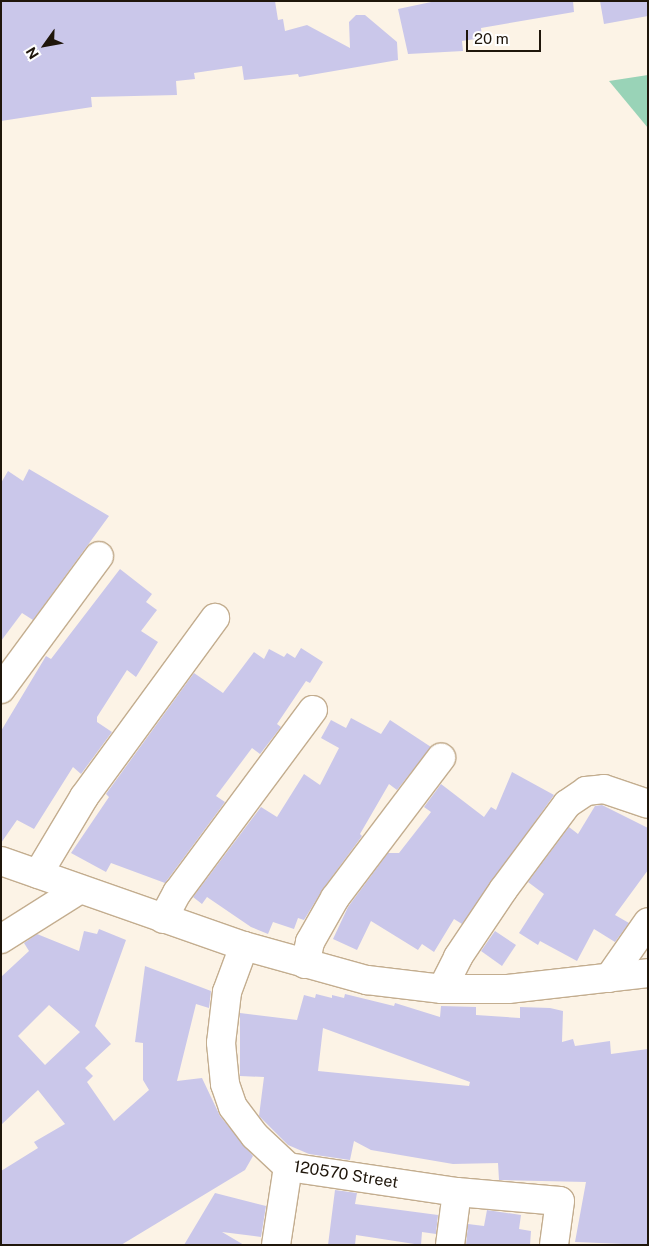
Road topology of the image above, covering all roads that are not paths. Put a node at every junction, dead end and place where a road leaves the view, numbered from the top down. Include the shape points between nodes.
1 (99, 556) dead end
2 (215, 618) dead end
3 (1, 689) edge
4 (313, 710) dead end
5 (440, 758) dead end
6 (648, 804) edge
7 (1, 860) edge
8 (38, 874) junction
9 (80, 889) junction
10 (163, 919) junction
11 (648, 922) edge
12 (1, 939) edge
13 (244, 946) junction
14 (305, 964) junction
15 (648, 973) edge
16 (608, 978) junction
17 (442, 989) junction
18 (288, 1167) junction
19 (457, 1192) junction
20 (276, 1245) edge
21 (450, 1245) edge
22 (554, 1245) edge

1 - 3 street
2 - 8 street via 84,797
4 - 10 street via 177,892
5 - 14 street via 335,898 310,942
6 - 17 street via 604,789 586,791 567,804 503,890 458,957
7 - 8 street
8 - 9 street
9 - 10 street
9 - 12 street
10 - 13 street
11 - 16 street
13 - 14 street
13 - 18 street, 120570 Street via 227,992 223,1015 221,1043 225,1084 244,1123
14 - 17 street via 367,980
15 - 16 street
16 - 17 street via 508,989
18 - 19 street, 120570 Street
18 - 20 street
19 - 21 street
19 - 22 street, 120570 Street via 560,1201

